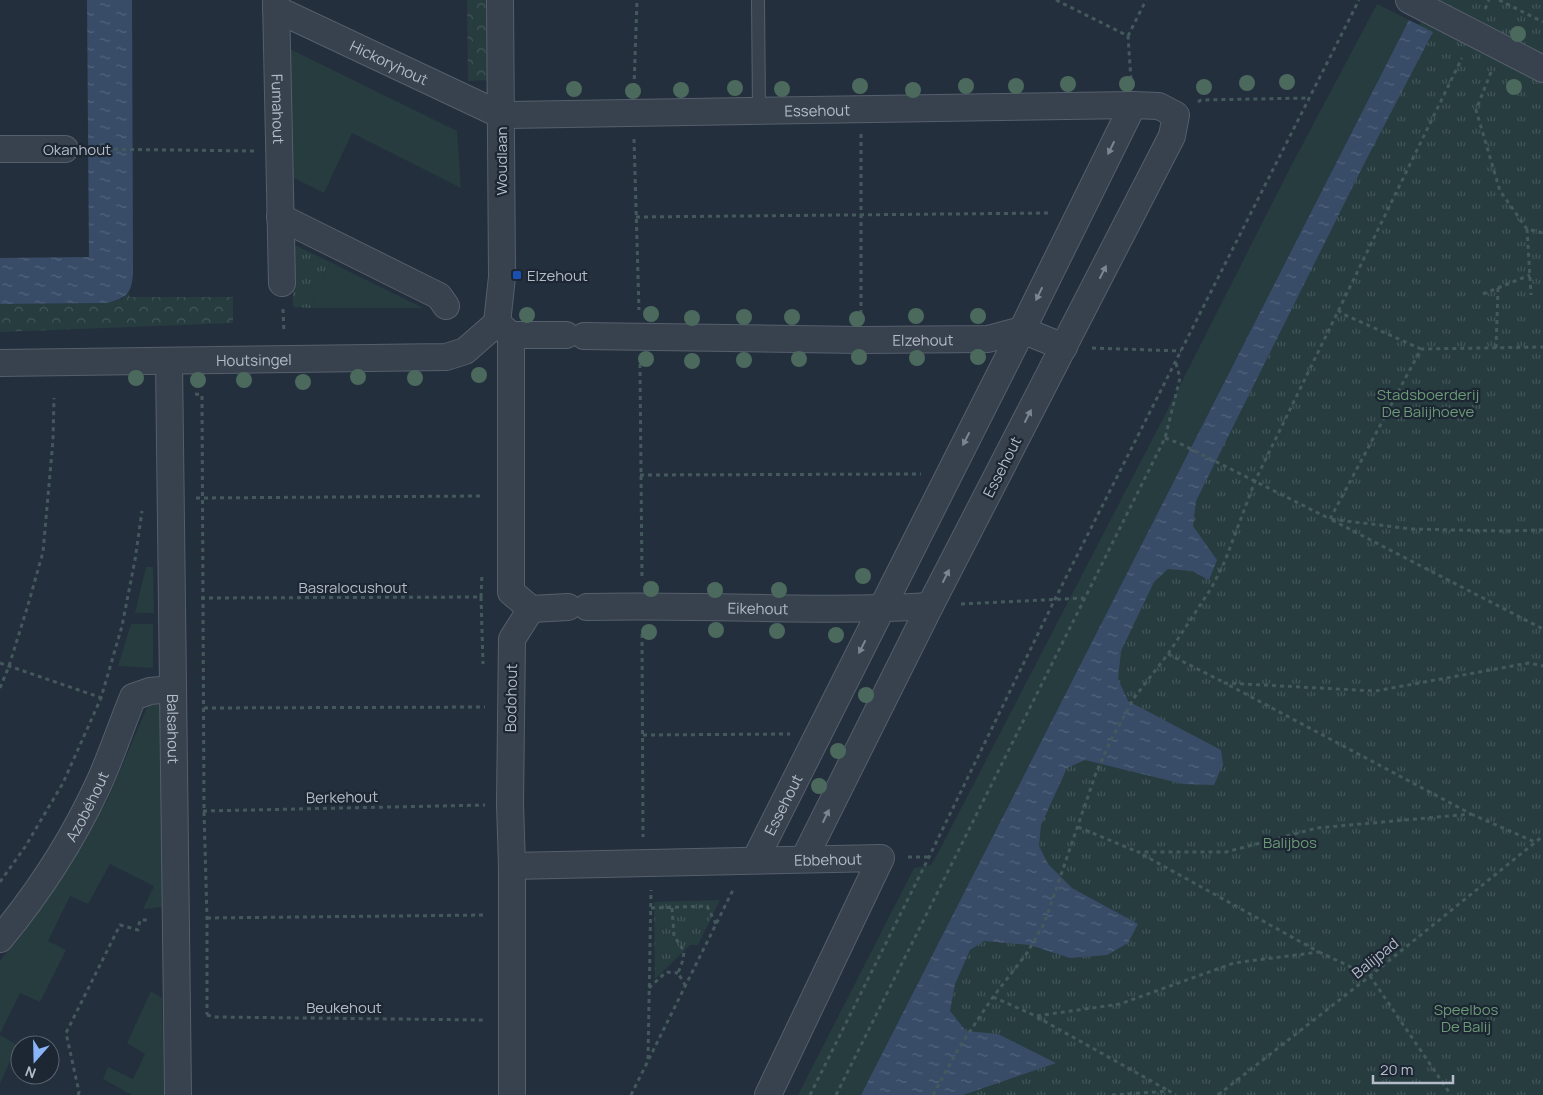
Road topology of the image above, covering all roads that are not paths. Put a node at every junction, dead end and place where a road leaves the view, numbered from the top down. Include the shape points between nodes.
1 (500, 0) edge
2 (758, 0) edge
3 (1408, 0) edge
4 (276, 5) edge
5 (1543, 70) edge
6 (1133, 105) junction
7 (759, 110) junction
8 (501, 115) junction
9 (0, 149) edge
10 (65, 149) road end
11 (280, 217) junction
12 (282, 283) dead end
13 (446, 306) dead end
14 (504, 329) junction
15 (1022, 330) junction
16 (1064, 347) junction
17 (169, 361) junction
18 (0, 363) edge
19 (930, 606) junction
20 (532, 609) junction
21 (881, 609) junction
22 (173, 689) junction
23 (804, 859) junction
24 (751, 860) junction
25 (512, 866) junction
26 (0, 939) edge
27 (178, 1095) edge
28 (512, 1095) edge
29 (768, 1095) edge

1 - 8 street, Woudlaan
2 - 7 lane
3 - 5 street
4 - 8 street, Hickoryhout
4 - 11 street, Fumahout
6 - 7 street, Essehout
6 -> 15 street, Essehout
16 -> 6 street, Essehout via 1172,136 1176,115 1159,106
7 - 8 street, Essehout
8 - 14 street, Woudlaan
9 - 10 street, Okanhout
11 - 12 street, Fumahout
11 - 13 street via 439,296
14 - 15 street, Elzehout via 575,336 861,340 988,339
14 - 17 street, Houtsingel via 465,351 446,357
14 - 20 street via 511,592
15 - 16 street
15 -> 21 street, Essehout
19 -> 16 street, Essehout
17 - 18 street, Houtsingel
17 - 22 street, Balsahout
19 - 21 street, Eikehout
23 -> 19 street, Essehout
20 - 21 street, Eikehout via 642,606
20 - 25 street, Bodohout via 512,639
21 -> 24 street, Essehout
22 - 26 street, Azobéhout via 150,691 133,697 98,785 74,830 47,878
22 - 27 street, Balsahout
23 - 24 street, Ebbehout
23 - 29 street, Ebbehout via 881,858
24 - 25 street, Ebbehout
25 - 28 street, Bodohout

